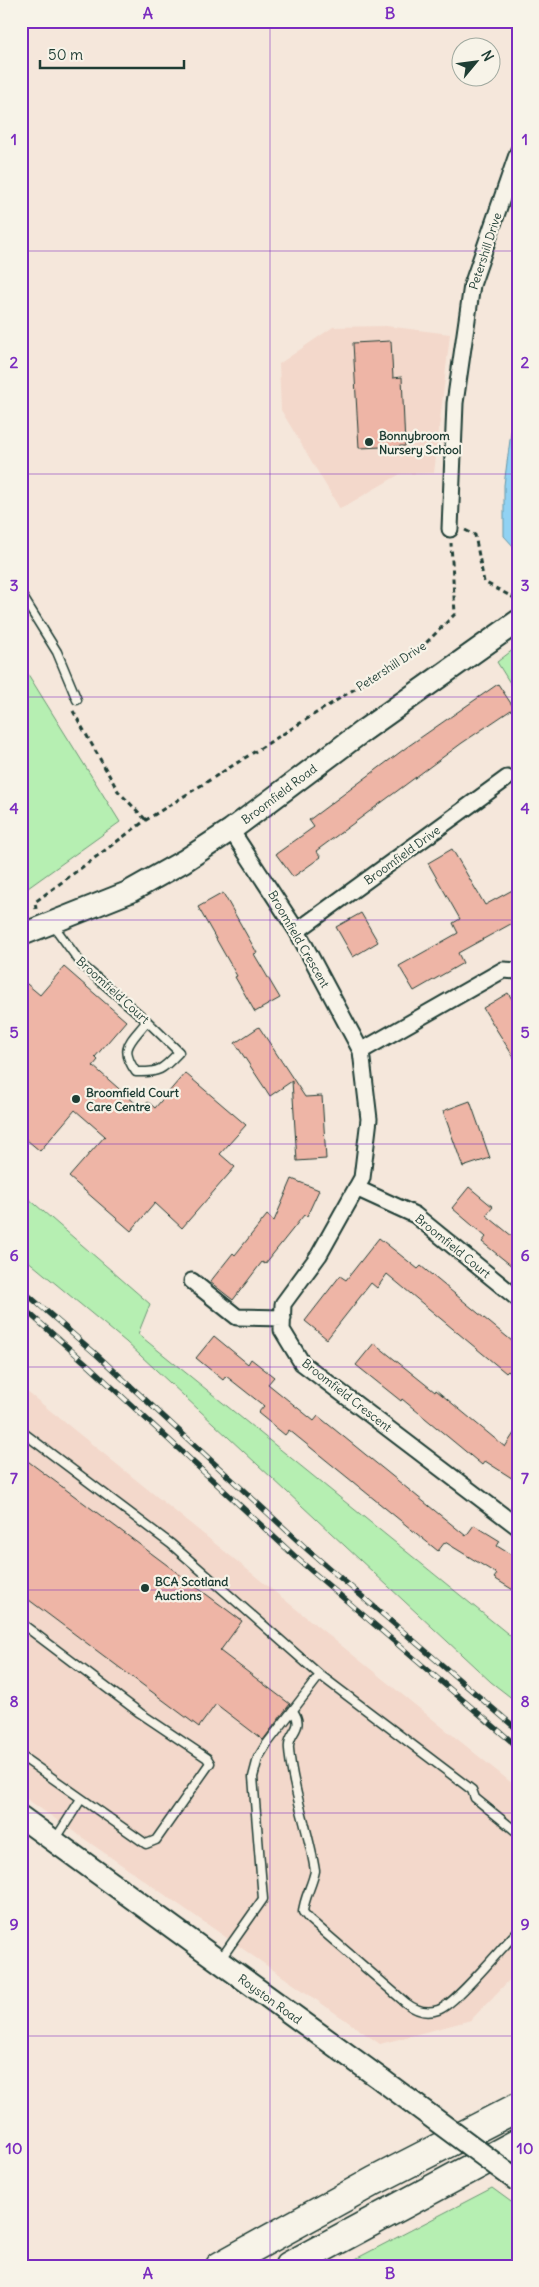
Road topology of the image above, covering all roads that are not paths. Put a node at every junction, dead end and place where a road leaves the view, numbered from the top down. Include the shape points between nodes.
1 (518, 152) edge
2 (450, 524) road end
3 (21, 594) edge
4 (518, 621) edge
5 (76, 700) road end
6 (507, 778) dead end
7 (232, 830) junction
8 (38, 928) edge
9 (297, 931) junction
10 (518, 971) edge
11 (147, 1021) junction
12 (361, 1051) junction
13 (356, 1188) junction
14 (192, 1282) dead end
15 (518, 1299) edge
16 (283, 1318) junction
17 (21, 1431) edge
18 (518, 1527) edge
19 (21, 1623) edge
20 (320, 1675) junction
21 (293, 1711) junction
22 (21, 1756) edge
23 (81, 1799) junction
24 (21, 1818) edge
25 (518, 1833) edge
26 (54, 1841) junction
27 (518, 1931) edge
28 (219, 1962) junction
29 (518, 2107) edge
30 (518, 2143) edge
31 (518, 2181) edge
32 (220, 2266) edge
33 (289, 2266) edge

1 - 2 street, Petershill Drive via 472,285 455,403
3 - 5 lane via 57,652
4 - 7 street, Broomfield Road via 363,731
6 - 9 street, Broomfield Drive
7 - 8 street, Broomfield Road via 129,892
7 - 9 street, Broomfield Crescent
8 - 11 lane, Broomfield Court
9 - 12 street, Broomfield Crescent
10 - 12 street via 503,970
11 - 11 lane, Broomfield Court via 179,1052 154,1072 136,1072 127,1059 127,1047
12 - 13 street, Broomfield Crescent via 369,1119 362,1178
13 - 15 street, Broomfield Court via 415,1215
13 - 16 street, Broomfield Crescent via 319,1255 283,1304
14 - 16 street via 237,1316
16 - 18 street, Broomfield Crescent via 282,1330 302,1363
17 - 20 lane via 171,1544
19 - 23 lane via 210,1763 156,1840 146,1844
20 - 21 lane
20 - 25 lane via 472,1790 475,1798
21 - 27 lane via 298,1726 288,1747 314,1872 303,1912 309,1919 384,1985 423,2012 439,2010 452,2001
21 - 28 lane via 258,1758 253,1776 263,1899
22 - 23 lane
23 - 26 lane
24 - 26 street, Royston Road
26 - 28 street, Royston Road
28 - 31 street, Royston Road, bridge
29 - 32 highway
30 - 33 highway

